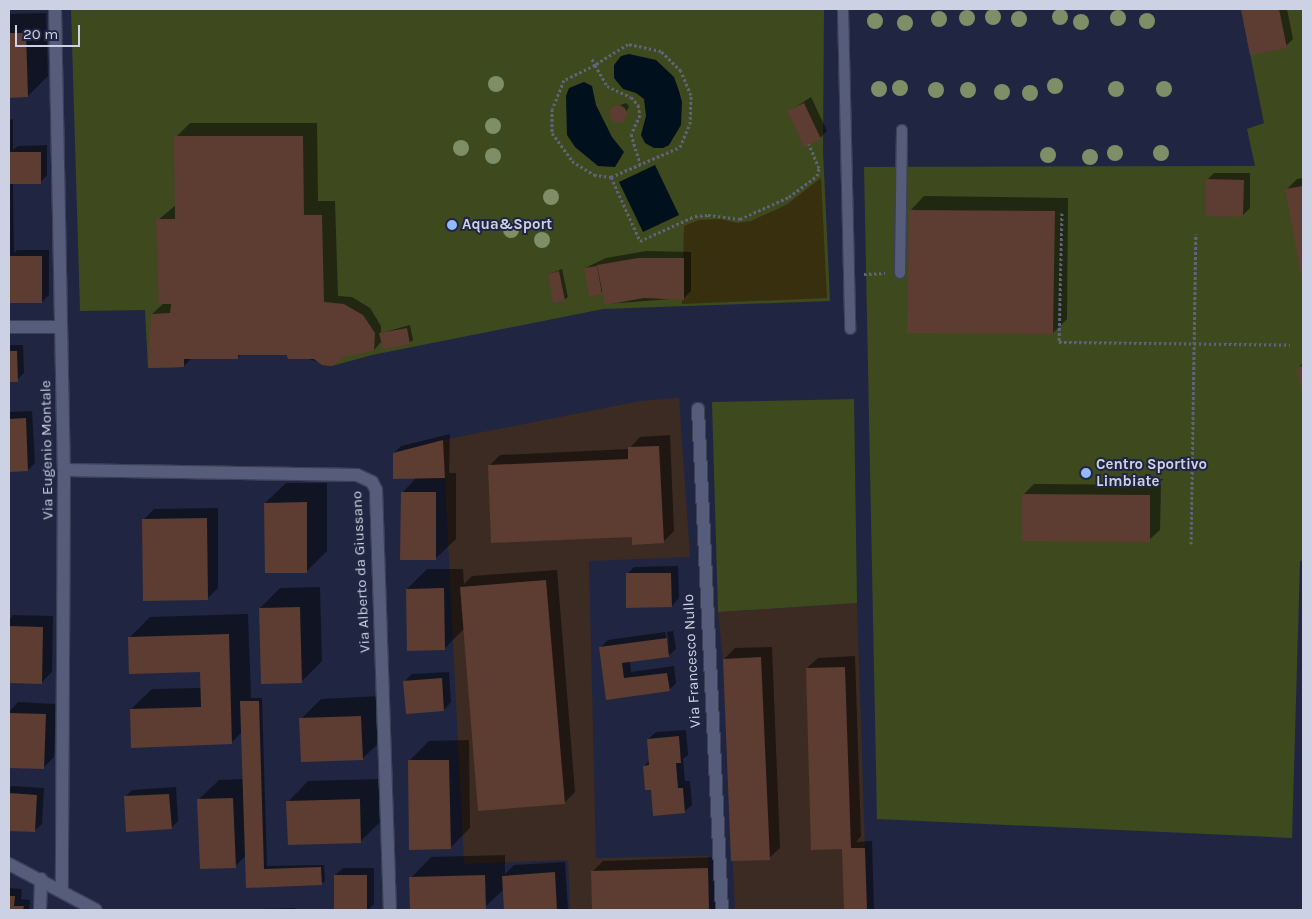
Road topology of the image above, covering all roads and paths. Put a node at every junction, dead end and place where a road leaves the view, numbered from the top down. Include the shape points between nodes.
1 (55, 9) edge
2 (843, 9) edge
3 (592, 59) dead end
4 (595, 65) junction
5 (902, 130) dead end
6 (809, 144) dead end
7 (640, 164) junction
8 (611, 177) junction
9 (1062, 213) dead end
10 (1196, 234) dead end
11 (900, 273) joint
12 (849, 274) junction
13 (9, 327) edge
14 (61, 327) junction
15 (850, 329) dead end
16 (1194, 343) junction
17 (1290, 345) dead end
18 (698, 409) dead end
19 (64, 470) junction
20 (1191, 544) dead end
21 (9, 864) edge
22 (41, 879) junction
23 (62, 891) junction
24 (40, 910) edge
25 (96, 910) edge
26 (390, 910) edge
27 (722, 910) edge

1 - 14 street, Via Eugenio Montale
2 - 12 lane
3 - 4 path
4 - 7 path via 607,86 631,97 638,105 640,115 631,134
4 - 7 path via 628,44 661,51 681,71 691,95 690,124 680,147
4 - 8 path via 564,80 552,109 552,133 572,161 594,175
5 - 11 lane
6 - 8 path via 819,168 817,176 789,197 740,219 708,214 695,216 640,241
7 - 8 path
9 - 16 path via 1059,342
10 - 16 path
11 - 12 path
12 - 15 lane
13 - 14 street
14 - 19 street, Via Eugenio Montale
16 - 17 path
16 - 20 path
18 - 27 street, Via Francesco Nullo
19 - 23 street, Via Eugenio Montale
19 - 26 street, Via Alberto da Giussano via 357,475 372,482 376,490
21 - 22 street
22 - 23 street
22 - 24 street
23 - 25 street

